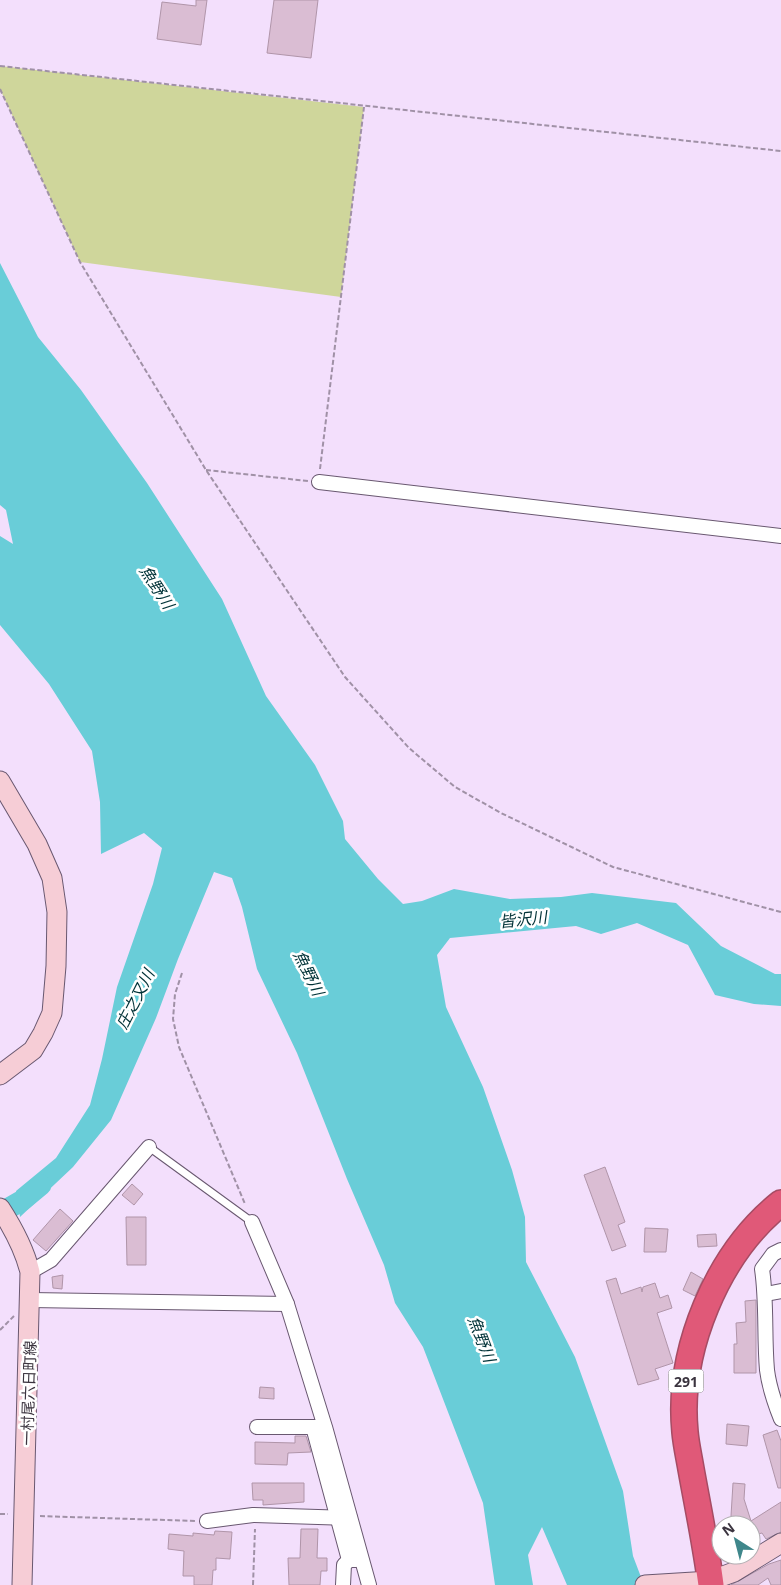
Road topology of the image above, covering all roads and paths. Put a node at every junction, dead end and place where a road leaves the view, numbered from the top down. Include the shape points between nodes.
1 (0, 66) edge
2 (0, 89) edge
3 (364, 107) junction
4 (781, 151) edge
5 (206, 470) junction
6 (319, 482) junction
7 (781, 536) edge
8 (0, 781) edge
9 (781, 912) edge
10 (182, 973) dead end
11 (0, 1075) edge
12 (149, 1148) joint
13 (781, 1203) edge
14 (0, 1208) edge
15 (252, 1222) junction
16 (781, 1250) edge
17 (30, 1272) junction
18 (781, 1291) edge
19 (766, 1294) junction
20 (30, 1300) junction
21 (287, 1304) junction
22 (781, 1419) edge
23 (257, 1427) dead end
24 (319, 1427) junction
25 (0, 1514) edge
26 (24, 1515) junction
27 (336, 1518) junction
28 (350, 1518) junction
29 (207, 1521) joint
30 (256, 1522) dead end
31 (781, 1543) edge
32 (355, 1560) junction
33 (711, 1583) edge
34 (22, 1585) edge
35 (253, 1585) edge
36 (343, 1585) edge
37 (369, 1585) edge
38 (645, 1585) edge

1 - 3 path
2 - 5 path via 80,262
3 - 4 path
3 - 6 path
5 - 6 path
5 - 9 path via 345,677 409,748 455,787 501,813 614,867
6 - 7 street
8 - 11 main road via 38,844 52,878 56,912 52,1012 33,1050
10 - 15 path via 175,994 178,1047
12 - 15 lane
12 - 17 street via 50,1260
13 - 33 highway, 291 via 743,1242 724,1271 703,1310 690,1358 684,1393 685,1432
14 - 17 main road, 一村尾六日町線 via 26,1255
15 - 21 street
16 - 19 street via 773,1254 762,1269
17 - 20 main road, 一村尾六日町線
18 - 19 street
19 - 22 street via 767,1371
20 - 21 street
20 - 26 main road, 一村尾六日町線
21 - 24 street
23 - 24 street
24 - 27 street
24 - 28 street
25 - 26 path
26 - 29 path
26 - 34 main road, 一村尾六日町線
27 - 28 street
27 - 29 street via 253,1514
27 - 32 street
28 - 32 street
30 - 35 path
31 - 33 main road
32 - 36 street via 344,1565
32 - 37 street
33 - 38 main road

